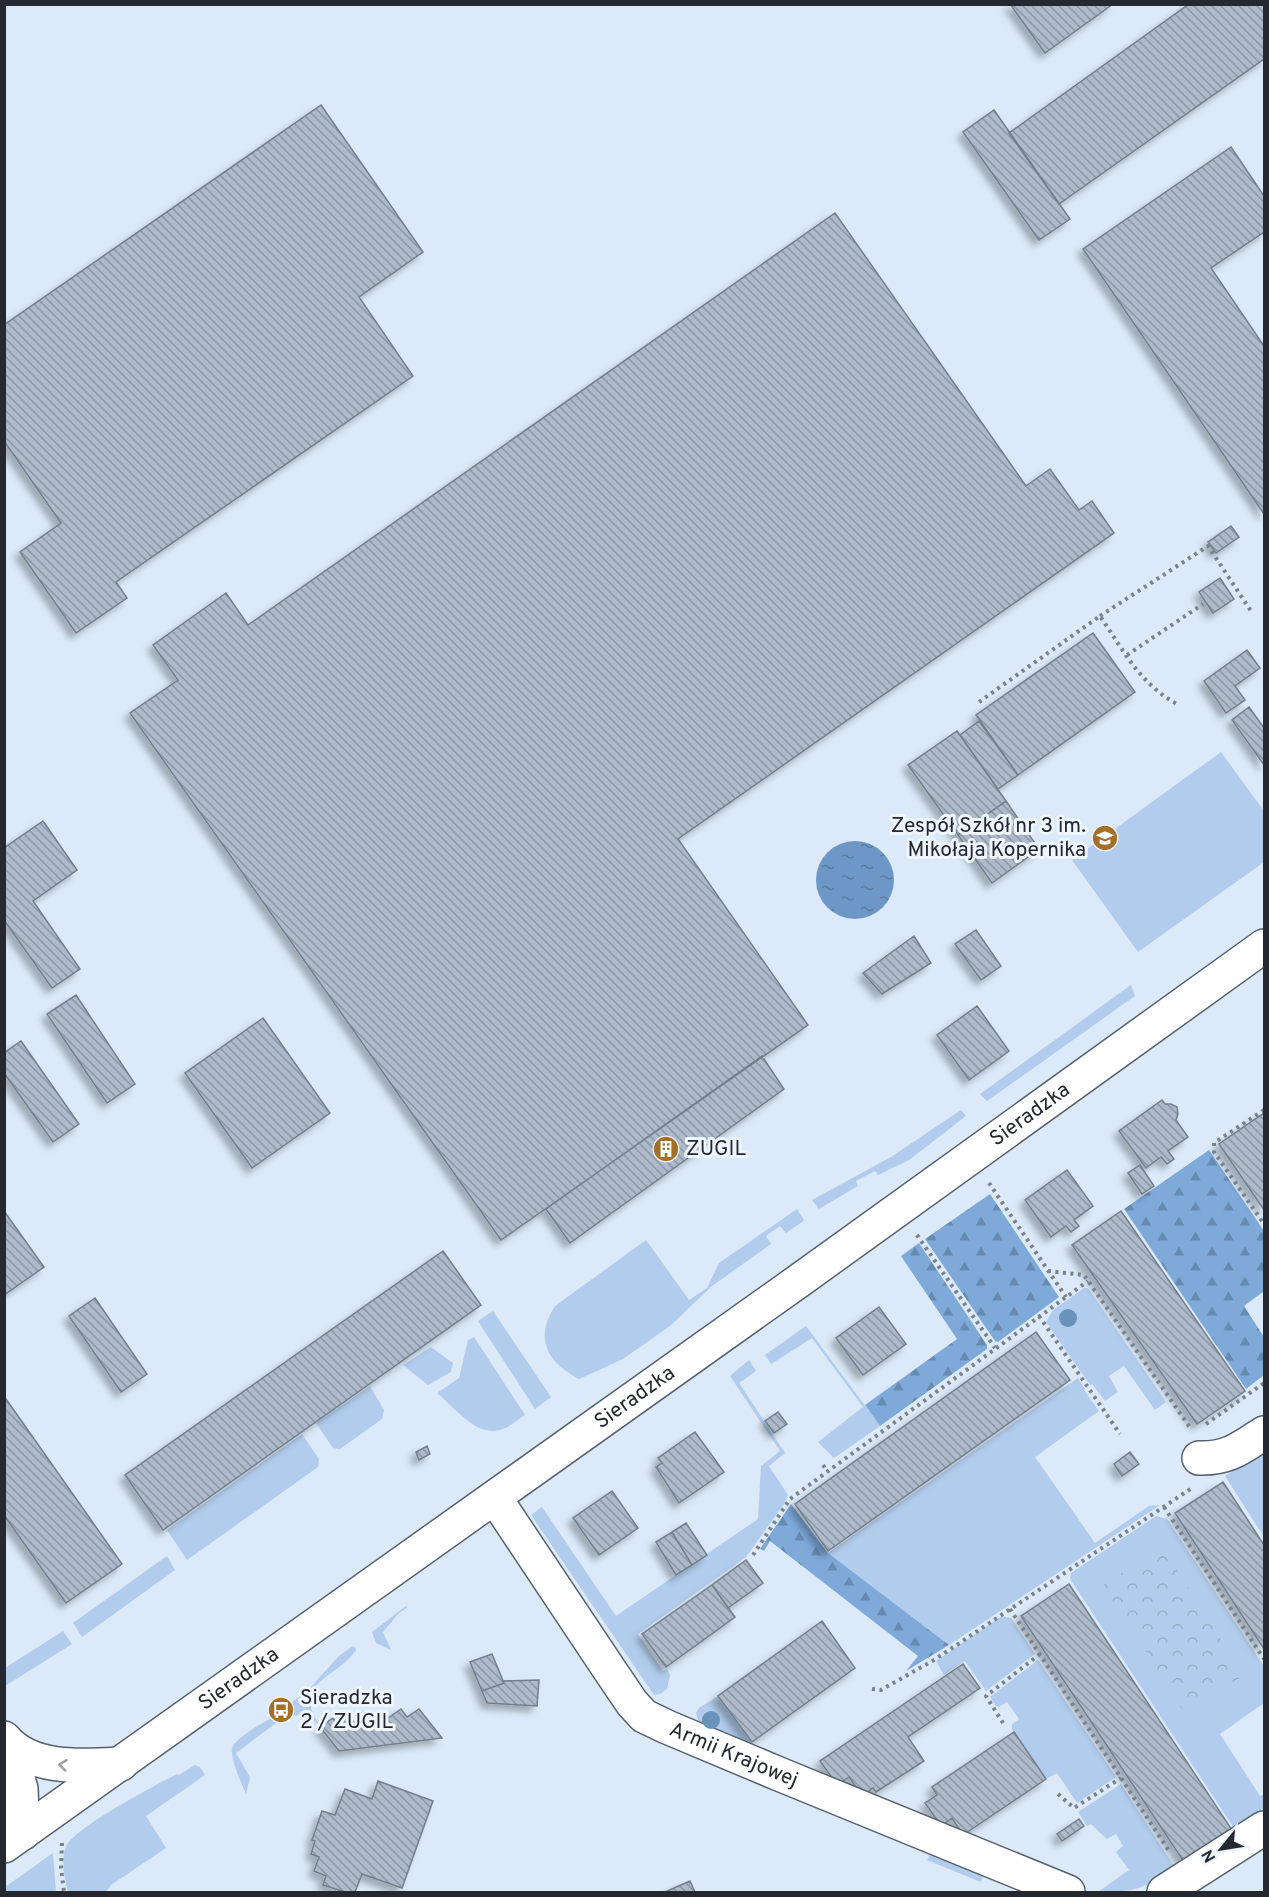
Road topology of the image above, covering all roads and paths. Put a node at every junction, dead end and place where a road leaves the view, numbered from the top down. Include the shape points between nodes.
1 (1203, 604) dead end
2 (1251, 611) dead end
3 (1100, 616) junction
4 (1127, 655) junction
5 (979, 702) dead end
6 (1177, 704) dead end
7 (1264, 946) edge
8 (1264, 1110) edge
9 (986, 1179) dead end
10 (1264, 1224) edge
11 (914, 1230) dead end
12 (1048, 1271) junction
13 (1088, 1281) junction
14 (1066, 1297) junction
15 (1039, 1316) junction
16 (995, 1348) junction
17 (1264, 1383) edge
18 (1264, 1433) edge
19 (1120, 1434) dead end
20 (1200, 1450) junction
21 (823, 1465) dead end
22 (828, 1471) junction
23 (495, 1498) junction
24 (1164, 1507) junction
25 (753, 1555) dead end
26 (1010, 1609) junction
27 (1040, 1654) junction
28 (1264, 1659) edge
29 (872, 1689) dead end
30 (1003, 1723) dead end
31 (7, 1741) edge
32 (121, 1764) junction
33 (1121, 1778) junction
34 (1058, 1794) dead end
35 (1264, 1828) edge
36 (11, 1834) edge
37 (61, 1841) dead end
38 (1176, 1886) edge
39 (64, 1893) edge
40 (1068, 1893) edge

1 - 4 path
2 - 3 path via 1208,546
3 - 4 path
3 - 5 path
4 - 6 path via 1144,681
7 - 23 main road, Sieradzka
8 - 10 path via 1214,1143 1214,1152
9 - 12 path
11 - 16 path
12 - 13 path via 1084,1275
12 - 14 path
13 - 14 path
13 - 20 path
14 - 15 path
15 - 16 path
15 - 19 path
16 - 22 path
17 - 20 path
18 - 20 main road via 1233,1453
20 - 24 path via 1214,1473
21 - 22 path
22 - 25 path via 790,1499
23 - 32 main road, Sieradzka
23 - 40 main road, Armii Krajowej via 644,1716
24 - 26 path
24 - 28 path
26 - 27 path
26 - 29 path via 934,1660 881,1690
27 - 30 path via 986,1696
27 - 33 path
32 -> 31 main road via 54,1764
31 - 36 main road via 21,1790
32 - 36 main road, Sieradzka
33 - 34 path via 1074,1808
33 - 38 path
35 - 38 main road
37 - 39 path

